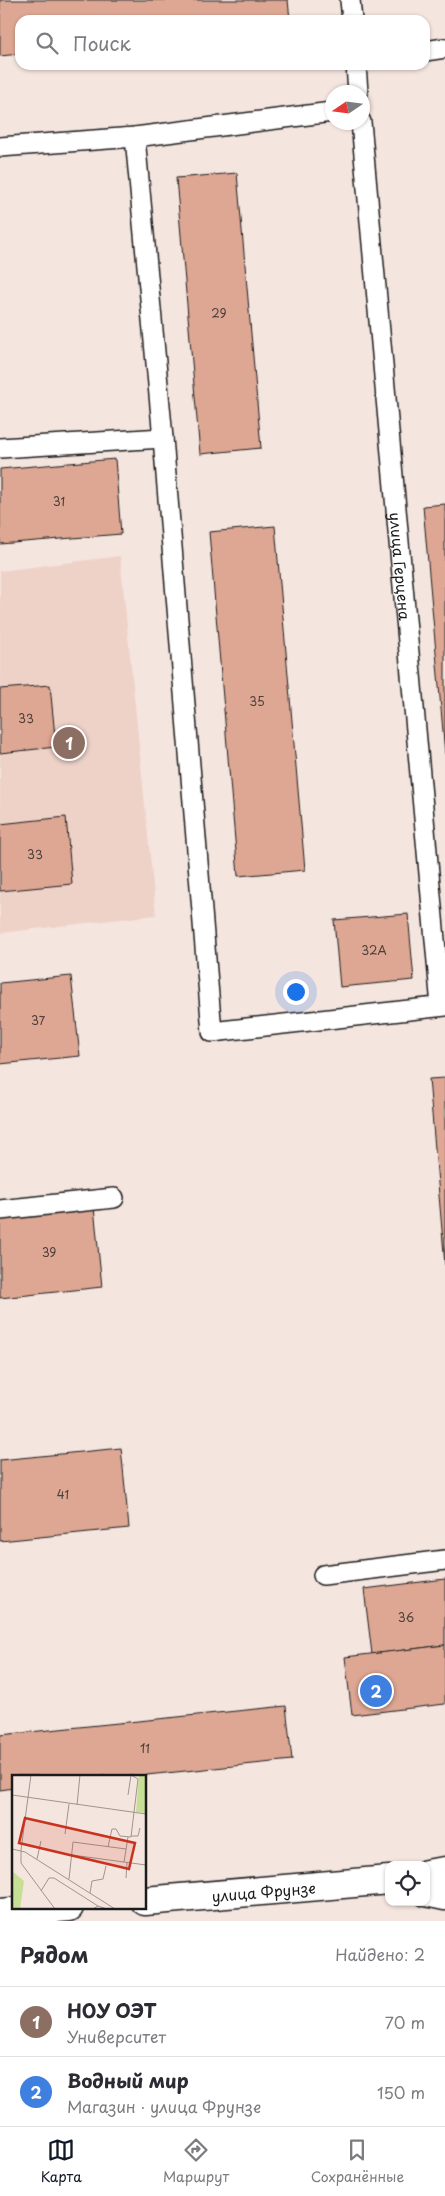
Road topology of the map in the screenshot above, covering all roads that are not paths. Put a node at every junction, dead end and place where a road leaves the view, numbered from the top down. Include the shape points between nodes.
1 (350, 0) edge
2 (352, 15) edge
3 (445, 48) edge
4 (430, 50) edge
5 (356, 70) edge
6 (357, 85) edge
7 (325, 113) edge
8 (362, 130) edge
9 (135, 137) junction
10 (0, 147) edge
11 (163, 438) junction
12 (0, 448) edge
13 (443, 1006) edge
14 (114, 1198) dead end
15 (0, 1210) edge
16 (445, 1560) edge
17 (323, 1575) dead end
18 (445, 1871) edge
19 (430, 1873) edge
20 (385, 1881) edge
21 (430, 1893) edge
22 (445, 1896) edge
23 (146, 1901) edge
24 (58, 1908) edge
25 (0, 1913) edge

1 - 2 lane
3 - 4 lane
5 - 6 lane
7 - 9 lane
8 - 13 lane, улица Герцена
9 - 10 lane
9 - 11 lane
11 - 12 lane
11 - 13 lane via 212,1032
14 - 15 lane
16 - 17 lane
18 - 19 main road
20 - 23 main road, улица Фрунзе
21 - 22 main road
24 - 25 main road

